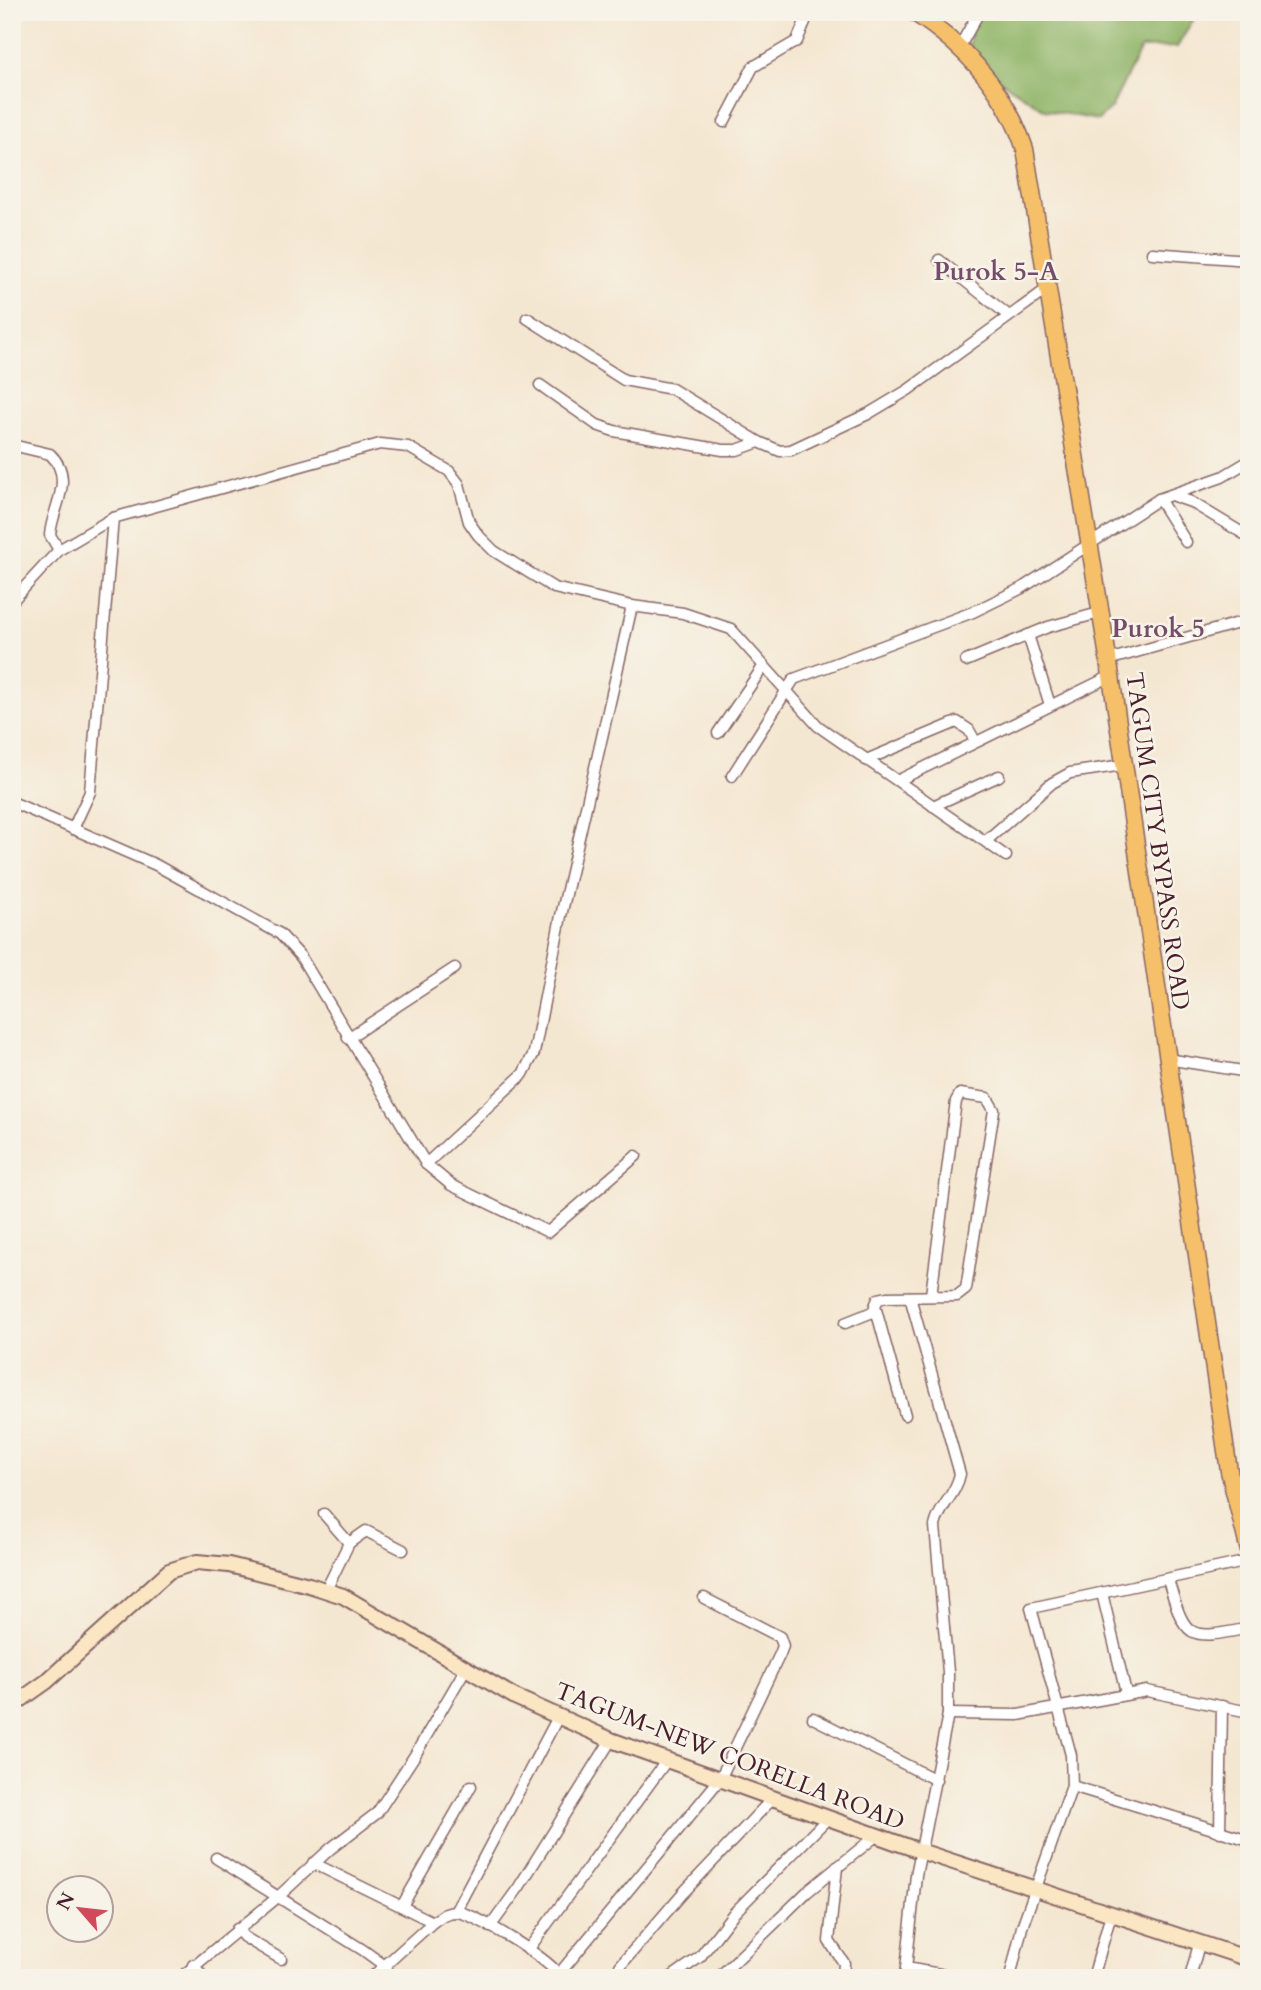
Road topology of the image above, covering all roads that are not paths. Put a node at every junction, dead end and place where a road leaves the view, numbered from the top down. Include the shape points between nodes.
1 (809, 12) edge
2 (913, 12) edge
3 (979, 12) edge
4 (959, 48) junction
5 (724, 122) dead end
6 (1152, 253) dead end
7 (939, 260) dead end
8 (1249, 260) edge
9 (1047, 289) junction
10 (1009, 316) junction
11 (527, 317) dead end
12 (12, 325) edge
13 (12, 342) edge
14 (540, 385) dead end
15 (759, 442) junction
16 (12, 445) edge
17 (1249, 461) edge
18 (1173, 496) junction
19 (1159, 499) junction
20 (113, 518) junction
21 (1249, 537) edge
22 (1186, 542) dead end
23 (1089, 545) junction
24 (59, 550) junction
25 (12, 601) edge
26 (632, 606) junction
27 (1099, 613) junction
28 (1249, 620) edge
29 (1028, 635) junction
30 (966, 662) dead end
31 (763, 667) junction
32 (1110, 668) junction
33 (785, 689) junction
34 (1050, 705) junction
35 (718, 733) dead end
36 (975, 741) junction
37 (866, 760) junction
38 (1123, 765) junction
39 (732, 776) dead end
40 (999, 776) dead end
41 (899, 780) junction
42 (12, 802) edge
43 (933, 806) junction
44 (73, 829) junction
45 (987, 840) junction
46 (1006, 856) dead end
47 (456, 968) dead end
48 (348, 1038) junction
49 (1167, 1059) junction
50 (1249, 1072) edge
51 (636, 1156) dead end
52 (426, 1164) junction
53 (931, 1295) junction
54 (910, 1297) junction
55 (875, 1311) junction
56 (845, 1323) dead end
57 (905, 1415) dead end
58 (324, 1514) dead end
59 (349, 1543) junction
60 (403, 1550) dead end
61 (1249, 1551) edge
62 (1249, 1561) edge
63 (1168, 1580) junction
64 (326, 1590) junction
65 (1102, 1593) junction
66 (704, 1598) dead end
67 (1249, 1628) edge
68 (466, 1668) junction
69 (1126, 1693) junction
70 (12, 1706) edge
71 (1222, 1706) junction
72 (1058, 1709) junction
73 (1249, 1712) edge
74 (948, 1714) junction
75 (558, 1717) junction
76 (813, 1718) dead end
77 (611, 1740) junction
78 (667, 1760) junction
79 (720, 1779) junction
80 (936, 1780) junction
81 (471, 1786) dead end
82 (1072, 1786) junction
83 (773, 1798) junction
84 (828, 1818) junction
85 (1220, 1832) junction
86 (876, 1836) junction
87 (1249, 1840) edge
88 (920, 1851) junction
89 (216, 1858) dead end
90 (313, 1863) junction
91 (837, 1867) junction
92 (1036, 1889) junction
93 (279, 1896) junction
94 (402, 1906) junction
95 (455, 1912) junction
96 (1111, 1914) junction
97 (433, 1922) junction
98 (490, 1927) junction
99 (237, 1929) junction
100 (1199, 1944) junction
101 (528, 1950) junction
102 (281, 1959) dead end
103 (1249, 1959) edge
104 (193, 1965) junction
105 (385, 1966) junction
106 (620, 1966) dead end
107 (905, 1973) edge
108 (560, 1976) edge
109 (180, 1978) edge
110 (204, 1978) edge
111 (371, 1978) edge
112 (392, 1978) edge
113 (670, 1978) edge
114 (718, 1978) edge
115 (843, 1978) edge
116 (962, 1978) edge
117 (1010, 1978) edge
118 (1093, 1978) edge
119 (1190, 1978) edge

1 - 5 street via 797,41 753,67
2 - 4 main road, TAGUM CITY BYPASS ROAD
3 - 4 street
4 - 9 main road, TAGUM CITY BYPASS ROAD via 994,85 1018,128 1030,173
6 - 8 street
7 - 10 street
9 - 10 street
9 - 23 main road, TAGUM CITY BYPASS ROAD
10 - 15 street via 868,414 791,450 780,451
11 - 15 street via 624,380 672,389
12 - 13 street
14 - 15 street via 597,425 614,431 723,450
16 - 24 street via 50,454 60,468 62,490 50,535
17 - 18 street
18 - 19 street
18 - 21 street
19 - 22 street
19 - 23 street
20 - 24 street
20 - 26 street via 285,469 394,444 424,453 449,471 459,484 478,535 527,574 554,588
20 - 44 street via 90,792
23 - 27 main road, TAGUM CITY BYPASS ROAD
23 - 33 street via 1022,588 973,612 799,676
24 - 25 street
26 - 31 street via 718,622 740,635
26 - 52 street via 534,1053 523,1074
27 - 29 street
27 - 32 main road, TAGUM CITY BYPASS ROAD
28 - 32 street
29 - 30 street
29 - 34 street
31 - 33 street
31 - 35 street
32 - 34 street
32 - 38 main road, TAGUM CITY BYPASS ROAD
33 - 37 street via 818,726
33 - 39 street
34 - 36 street
36 - 37 street via 970,730 957,722
36 - 41 street
37 - 41 street
38 - 45 street via 1070,773 1052,783
38 - 49 main road, TAGUM CITY BYPASS ROAD
40 - 43 street
41 - 43 street
42 - 44 street
43 - 45 street
44 - 48 street via 156,865 280,933 301,957
45 - 46 street
47 - 48 street
48 - 52 street
49 - 50 street
49 - 61 main road, TAGUM CITY BYPASS ROAD via 1229,1471
51 - 52 street via 545,1232 451,1185
53 - 53 street via 963,1293 971,1268 994,1110 987,1098 967,1093 956,1101
53 - 54 street
54 - 55 street via 878,1299
54 - 74 street via 960,1474 958,1488 934,1526
55 - 56 street
55 - 57 street
58 - 59 street
59 - 60 street via 366,1531
59 - 64 street
62 - 63 street
63 - 65 street
63 - 67 street via 1182,1625 1191,1632 1220,1634
64 - 68 main road, TAGUM-NEW CORELLA ROAD
64 - 70 main road, TAGUM-NEW CORELLA ROAD via 212,1562 182,1564
65 - 69 street
65 - 72 street via 1031,1608
66 - 79 street via 783,1640
68 - 75 main road, TAGUM-NEW CORELLA ROAD
68 - 90 street via 377,1813
69 - 71 street via 1162,1693
69 - 72 street
71 - 73 street
71 - 85 street
72 - 74 street via 1018,1715
72 - 82 street via 1071,1755
74 - 80 street
75 - 77 main road, TAGUM-NEW CORELLA ROAD
75 - 95 street
76 - 80 street
77 - 78 main road, TAGUM-NEW CORELLA ROAD
77 - 98 street
78 - 79 main road, TAGUM-NEW CORELLA ROAD
78 - 101 street
79 - 83 main road, TAGUM-NEW CORELLA ROAD
79 - 108 street
80 - 88 street
81 - 94 street
82 - 85 street
82 - 92 street
83 - 84 main road, TAGUM-NEW CORELLA ROAD
83 - 106 street
84 - 86 main road, TAGUM-NEW CORELLA ROAD
84 - 113 street via 733,1914 699,1957
85 - 87 street
86 - 88 main road, TAGUM-NEW CORELLA ROAD
86 - 91 street
88 - 92 main road, TAGUM-NEW CORELLA ROAD
88 - 107 street
89 - 93 street
90 - 93 street
90 - 94 street
91 - 114 street
91 - 115 street via 829,1941 844,1963
92 - 96 main road, TAGUM-NEW CORELLA ROAD
92 - 117 street
93 - 99 street
93 - 105 street
94 - 97 street
95 - 97 street
95 - 98 street
96 - 100 main road, TAGUM-NEW CORELLA ROAD
96 - 118 street
97 - 105 street
98 - 101 street
99 - 102 street
99 - 104 street
100 - 103 main road, TAGUM-NEW CORELLA ROAD
100 - 119 street
101 - 108 street
104 - 109 street
104 - 110 street
105 - 111 street
105 - 112 street
107 - 116 street

